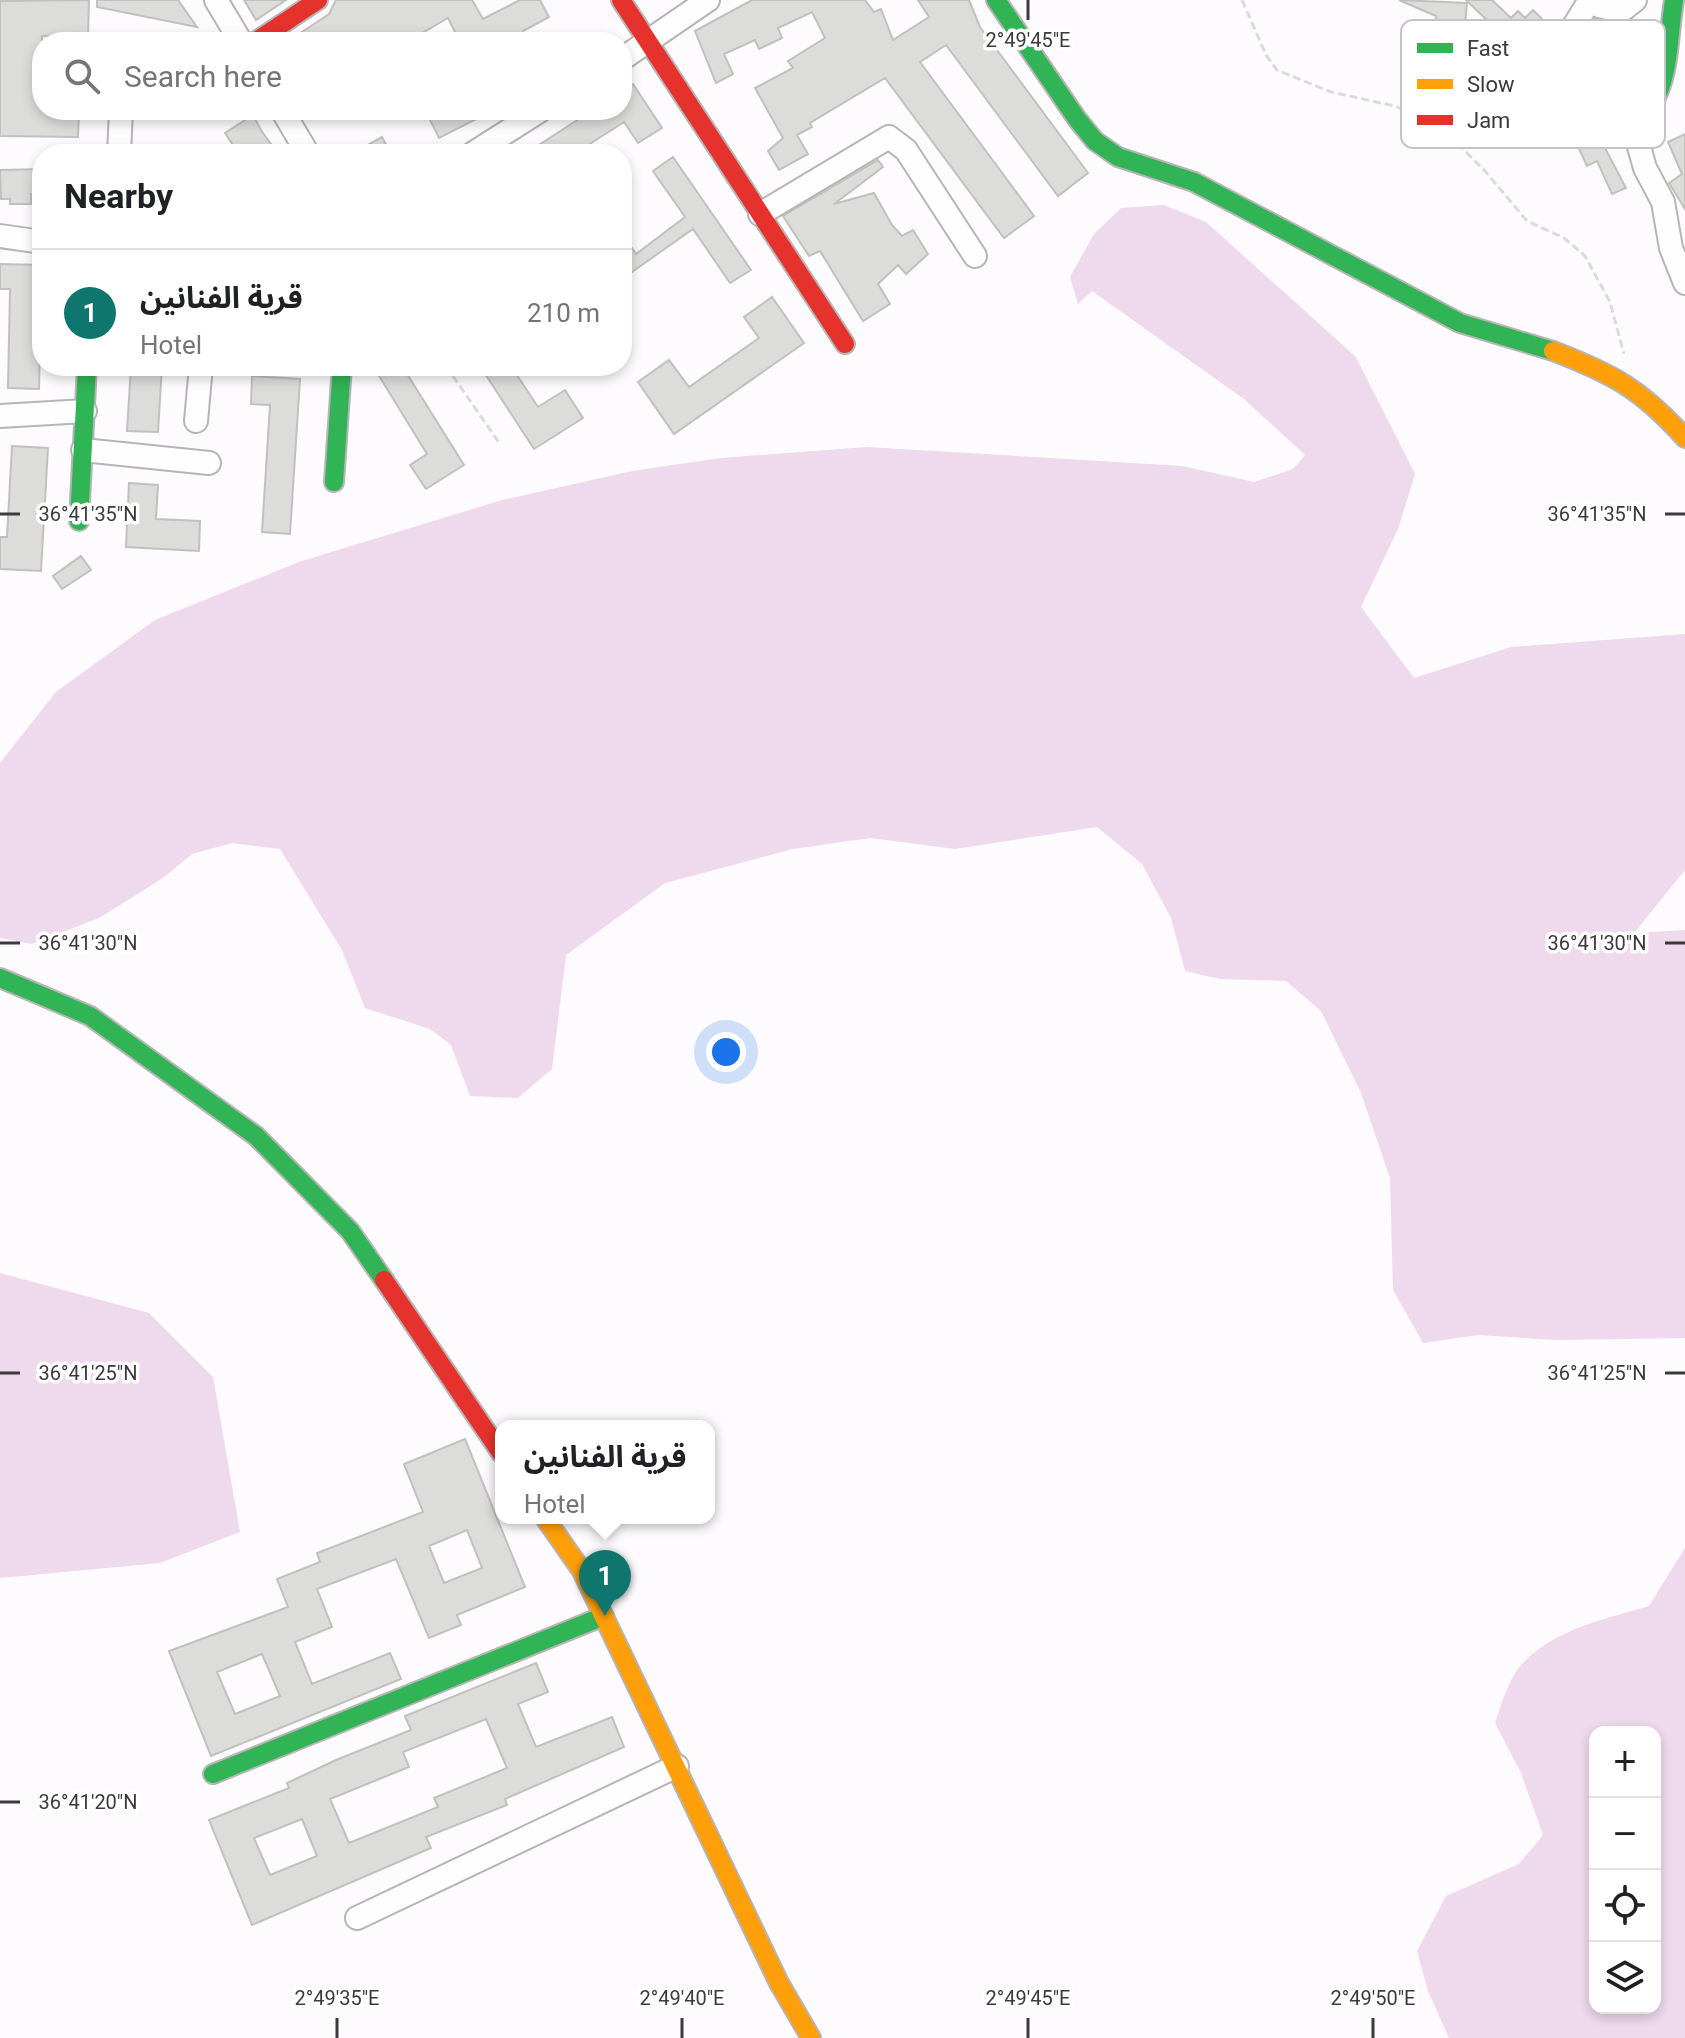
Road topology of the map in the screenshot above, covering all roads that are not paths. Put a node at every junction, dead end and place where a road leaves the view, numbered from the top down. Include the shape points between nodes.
1 (216, 0) edge
2 (318, 0) edge
3 (621, 0) edge
4 (708, 0) edge
5 (996, 0) edge
6 (1592, 0) edge
7 (1635, 0) edge
8 (1674, 0) edge
9 (1578, 20) edge
10 (235, 32) edge
11 (270, 32) edge
12 (648, 42) junction
13 (632, 52) edge
14 (1665, 67) edge
15 (121, 120) edge
16 (288, 120) edge
17 (525, 120) edge
18 (119, 144) edge
19 (302, 144) edge
20 (488, 144) edge
21 (1634, 148) edge
22 (760, 214) junction
23 (0, 236) edge
24 (32, 241) edge
25 (975, 256) dead end
26 (1685, 283) edge
27 (845, 344) dead end
28 (87, 376) edge
29 (200, 376) edge
30 (341, 376) edge
31 (85, 411) junction
32 (0, 416) edge
33 (196, 421) dead end
34 (1685, 438) edge
35 (83, 450) junction
36 (209, 463) dead end
37 (334, 482) dead end
38 (79, 521) dead end
39 (0, 978) edge
40 (495, 1444) edge
41 (549, 1524) edge
42 (604, 1616) junction
43 (677, 1766) junction
44 (213, 1774) dead end
45 (357, 1918) dead end
46 (811, 2038) edge

1 - 10 street
2 - 11 street
3 - 12 street
4 - 12 street
5 - 34 street via 1077,119 1118,157 1194,182 1460,323 1549,349 1626,382
6 - 7 street via 1621,11
6 - 9 street
8 - 14 street
12 - 13 street
12 - 22 street
15 - 18 street
16 - 19 street
17 - 20 street
21 - 26 street via 1663,202 1671,248
22 - 25 street via 889,137 906,150
22 - 27 street
23 - 24 street
28 - 31 street
29 - 33 street
30 - 37 street
31 - 32 street
31 - 35 street
35 - 36 street
35 - 38 street
39 - 40 street via 90,1016 256,1136 350,1231
41 - 42 street via 582,1571
42 - 43 street
42 - 44 street
43 - 45 street
43 - 46 street via 779,1983

